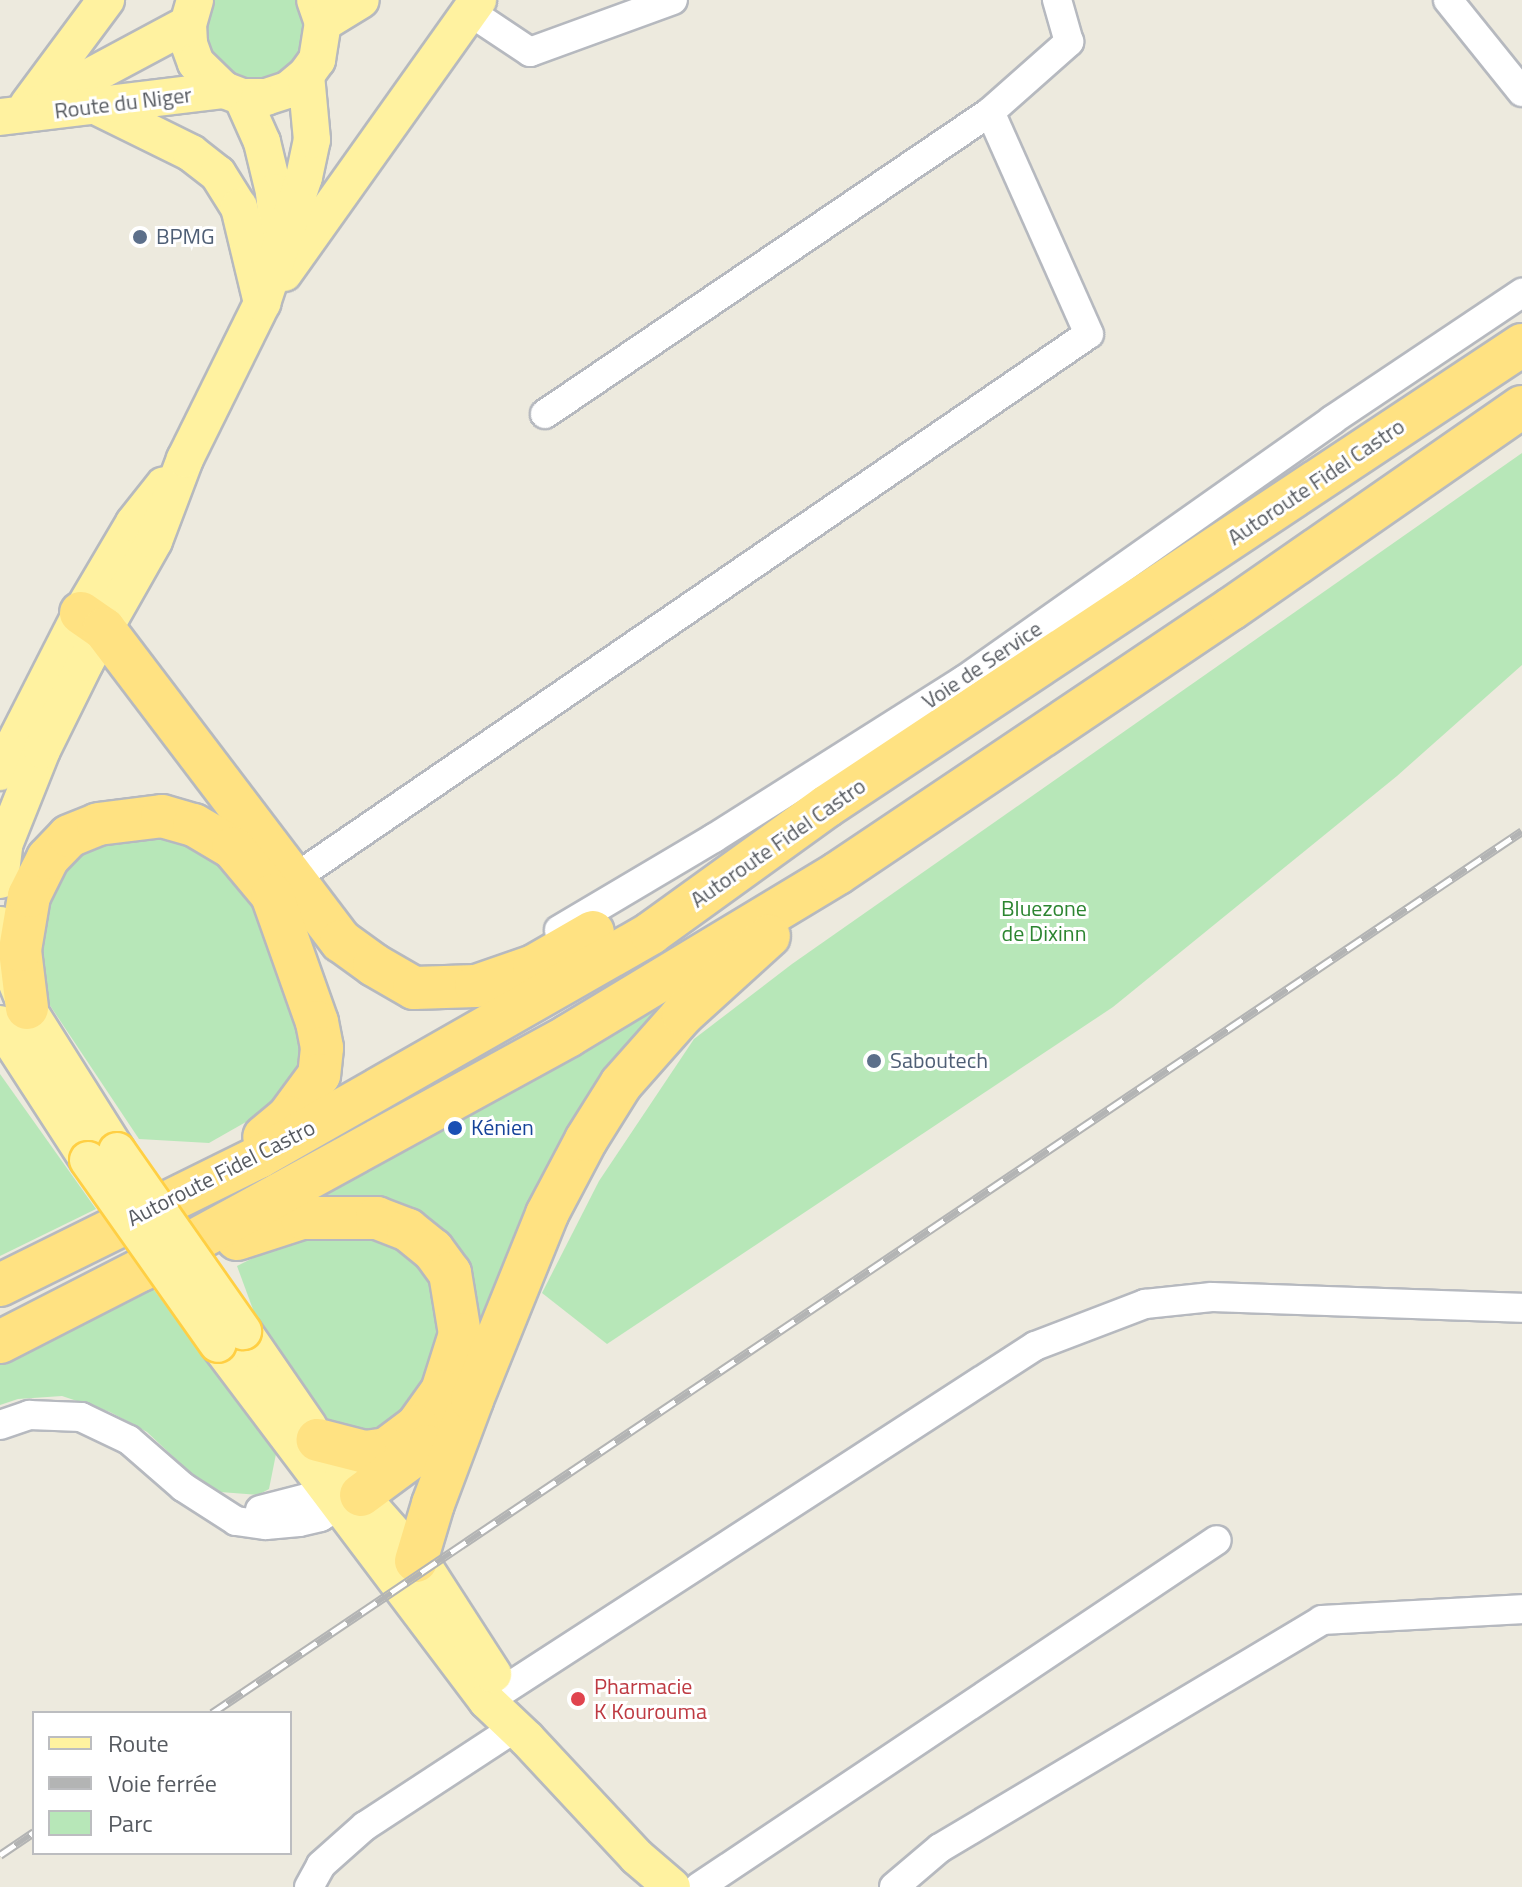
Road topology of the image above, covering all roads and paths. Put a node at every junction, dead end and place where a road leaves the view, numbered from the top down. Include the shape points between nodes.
1 (106, 0) edge
2 (361, 0) edge
3 (673, 0) edge
4 (1057, 0) edge
5 (1448, 0) edge
6 (474, 6) edge
7 (191, 12) edge
8 (319, 12) edge
9 (306, 75) junction
10 (1522, 92) edge
11 (233, 94) junction
12 (100, 108) junction
13 (990, 112) junction
14 (11, 116) edge
15 (280, 251) junction
16 (1522, 293) edge
17 (262, 303) junction
18 (1522, 345) edge
19 (1522, 407) edge
20 (545, 414) dead end
21 (93, 621) junction
22 (0, 772) edge
23 (827, 806) junction
24 (838, 873) junction
25 (295, 878) junction
26 (0, 880) edge
27 (0, 925) edge
28 (414, 988) junction
29 (13, 1016) edge
30 (208, 1182) junction
31 (141, 1270) junction
32 (0, 1285) edge
33 (1522, 1308) edge
34 (230, 1337) junction
35 (0, 1342) edge
36 (472, 1400) junction
37 (0, 1425) edge
38 (318, 1440) junction
39 (387, 1449) junction
40 (343, 1492) junction
41 (1217, 1540) dead end
42 (416, 1561) junction
43 (1522, 1609) edge
44 (495, 1695) junction
45 (521, 1734) junction
46 (309, 1887) edge
47 (672, 1887) edge
48 (699, 1887) edge
49 (894, 1887) edge

1 - 14 main road
2 - 8 main road
3 - 6 street via 530,52
4 - 13 street via 1069,42
5 - 10 street
6 - 17 main road
7 - 11 main road via 189,44 196,63
7 - 14 main road, Route du Niger
8 - 9 main road via 322,42
9 - 11 main road, Route du Niger via 277,94
9 - 15 main road via 312,140
11 - 12 main road, Route du Niger
11 - 15 main road via 262,142
12 - 14 main road, Route du Niger
12 - 17 main road via 191,153 218,174 239,207
13 - 20 street
13 - 25 street via 1089,334
15 - 17 main road
16 - 28 street, Voie de Service via 964,680 714,838 520,953 488,969
17 - 21 main road via 185,459 154,541
18 - 23 highway, Autoroute Fidel Castro
19 - 24 highway, Autoroute Fidel Castro
21 - 22 main road
21 - 25 highway
21 - 26 main road via 4,845
23 - 28 highway via 534,966 476,986
23 - 30 highway, Autoroute Fidel Castro via 651,933
24 - 31 highway, Autoroute Fidel Castro via 568,1036
24 - 36 highway via 683,1014 621,1084 547,1214
25 - 28 highway via 341,941
27 - 29 main road
29 - 30 highway via 29,896 48,858 69,836 98,824 162,816 194,825 233,848 272,895 322,1048 319,1075 302,1101
29 - 34 main road, bridge
30 - 32 highway, Autoroute Fidel Castro
31 - 35 highway, Autoroute Fidel Castro
31 - 39 highway via 302,1218 377,1218 408,1230 450,1273 460,1334 442,1391 417,1426
33 - 44 street via 1212,1297 1145,1304 1035,1346
34 - 38 main road
34 - 40 main road
36 - 40 highway via 418,1455
36 - 42 highway
37 - 40 street via 29,1415 81,1417 129,1440 219,1510 283,1507
38 - 39 highway via 365,1452
38 - 40 main road
39 - 40 highway
40 - 42 main road
40 - 44 main road
41 - 48 street
42 - 44 main road via 426,1570
43 - 49 street via 1322,1620 940,1848
44 - 45 main road
45 - 46 street via 365,1826 321,1865
45 - 47 main road

